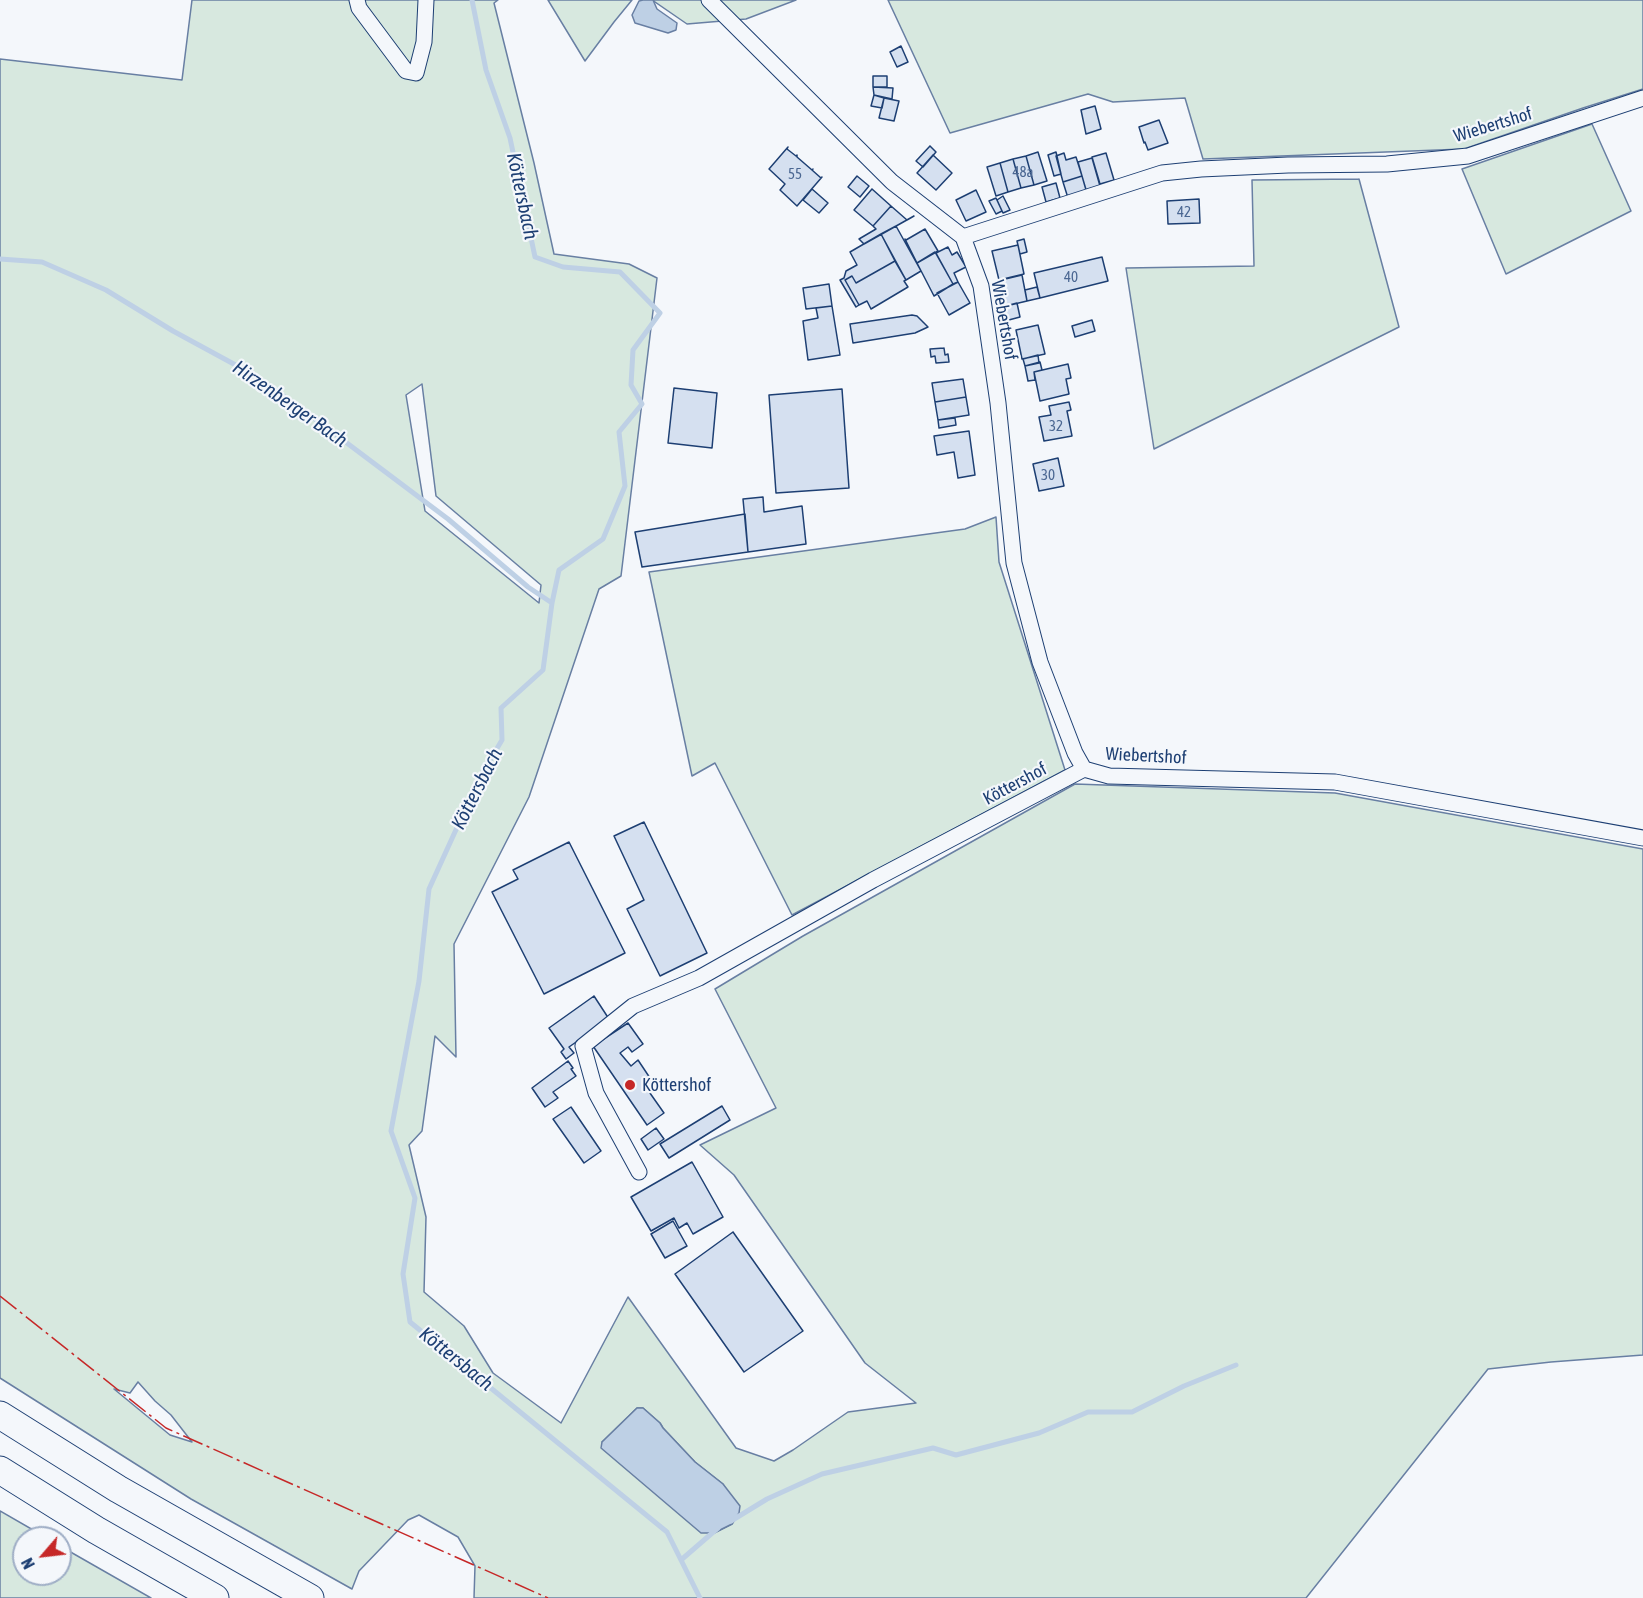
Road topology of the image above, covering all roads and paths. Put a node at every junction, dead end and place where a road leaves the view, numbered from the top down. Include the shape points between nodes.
1 (357, 0) edge
2 (426, 0) edge
3 (709, 0) edge
4 (1643, 98) edge
5 (963, 237) junction
6 (1084, 769) junction
7 (1643, 838) edge
8 (639, 1172) dead end
9 (0, 1415) edge
10 (0, 1470) edge
11 (215, 1598) edge
12 (310, 1598) edge

1 - 2 street via 406,71 416,73 424,42
3 - 5 street via 892,182
4 - 5 street, Wiebertshof via 1468,156 1387,164 1162,173
5 - 6 street, Wiebertshof via 981,286 998,403 1014,563 1040,662
6 - 7 street, Wiebertshof via 1109,776 1335,782
6 - 8 street, Köttershof via 873,880 699,978 633,1006 583,1046 596,1093
9 - 12 highway via 118,1489
10 - 11 highway

